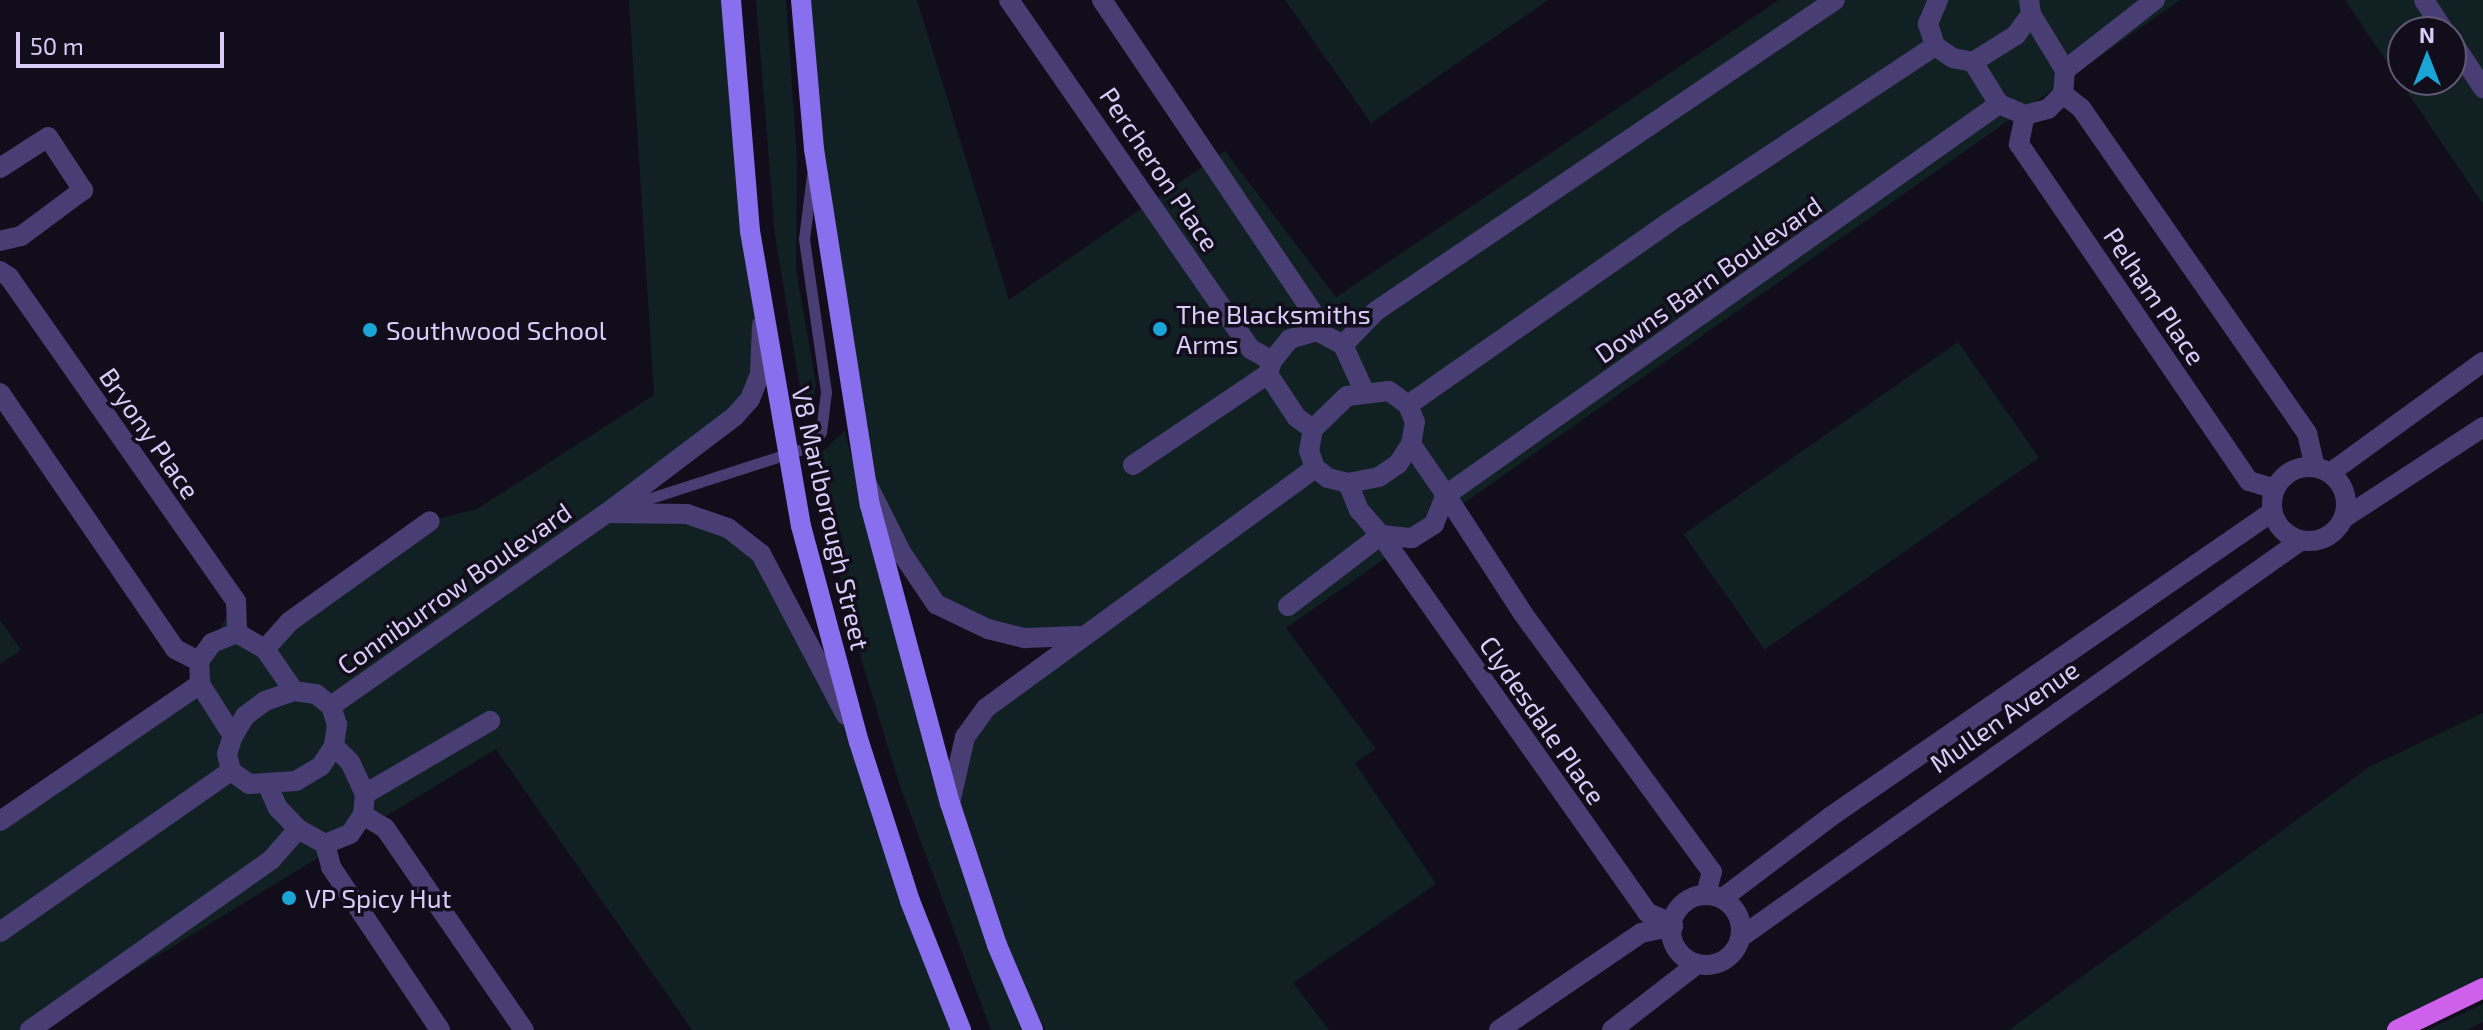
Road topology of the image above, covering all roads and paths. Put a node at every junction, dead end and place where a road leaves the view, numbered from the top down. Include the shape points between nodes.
1 (731, 0) edge
2 (801, 0) edge
3 (1009, 0) edge
4 (1102, 0) edge
5 (1835, 0) edge
6 (2155, 0) edge
7 (1934, 2) edge
8 (2030, 7) edge
9 (1935, 46) junction
10 (1973, 62) junction
11 (2467, 64) edge
12 (2065, 70) junction
13 (2483, 88) edge
14 (2063, 94) junction
15 (1999, 104) junction
16 (2025, 115) junction
17 (814, 149) junction
18 (0, 168) edge
19 (0, 241) edge
20 (0, 271) edge
21 (763, 321) junction
22 (1317, 331) junction
23 (1343, 345) junction
24 (2483, 362) edge
25 (1270, 368) junction
26 (0, 393) edge
27 (1365, 393) junction
28 (1408, 405) junction
29 (2483, 427) edge
30 (1313, 429) junction
31 (1411, 444) junction
32 (786, 456) junction
33 (1133, 465) dead end
34 (1315, 468) junction
35 (2322, 470) junction
36 (1348, 483) junction
37 (2275, 489) junction
38 (1446, 495) junction
39 (875, 504) junction
40 (2272, 512) junction
41 (607, 513) junction
42 (2344, 518) junction
43 (430, 521) dead end
44 (1381, 535) junction
45 (2300, 541) junction
46 (1288, 606) dead end
47 (237, 633) junction
48 (1078, 636) junction
49 (265, 649) junction
50 (199, 661) junction
51 (200, 684) junction
52 (294, 691) junction
53 (331, 706) junction
54 (490, 721) dead end
55 (233, 736) junction
56 (859, 742) junction
57 (334, 746) junction
58 (231, 771) junction
59 (268, 786) junction
60 (365, 794) junction
61 (950, 803) junction
62 (363, 815) junction
63 (0, 821) edge
64 (298, 829) junction
65 (325, 844) junction
66 (1714, 896) junction
67 (1672, 924) junction
68 (0, 932) edge
69 (1741, 937) junction
70 (1697, 964) junction
71 (2483, 988) edge
72 (30, 1030) edge
73 (440, 1030) edge
74 (524, 1030) edge
75 (961, 1030) edge
76 (1033, 1030) edge
77 (1499, 1030) edge
78 (1612, 1030) edge
79 (2397, 1030) edge

1 - 21 main road, V8 Marlborough Street
2 - 17 main road, V8 Marlborough Street
3 - 25 street, Percheron Place via 1251,349
4 - 22 street, Percheron Place via 1312,311
5 - 23 street via 1376,311
6 - 12 street
7 - 9 street via 1928,24
8 - 10 street via 1996,52
8 - 12 street
9 - 10 street via 1953,58
9 - 28 street via 1669,222
10 - 15 street
11 - 13 street
12 - 14 street
14 - 16 street via 2048,109
14 - 35 street, Pelham Place via 2081,108 2307,433
15 - 16 street
15 - 38 street, Downs Barn Boulevard
16 - 37 street, Pelham Place via 2019,144 2249,481
17 - 32 lane, Conniburrow Boulevard via 804,239 826,392 821,432 809,447
17 - 39 main road, V8 Marlborough Street via 865,480
18 - 19 street via 48,137 83,190 21,236
20 - 47 street, Bryony Place via 236,601
21 - 32 main road, V8 Marlborough Street
21 - 41 street, Conniburrow Boulevard via 760,374 750,399 734,417
22 - 23 street
22 - 25 street via 1290,339
23 - 27 street
24 - 35 street
25 - 30 street, Percheron Place via 1297,418
25 - 33 street
26 - 50 street via 175,649
27 - 28 street via 1389,391
27 - 30 street via 1347,396
28 - 31 street via 1415,422
29 - 42 street
30 - 34 street via 1309,451
31 - 36 street via 1398,464 1379,477
31 - 38 street
32 - 41 lane, Conniburrow Boulevard via 688,482
32 - 56 main road, V8 Marlborough Street
34 - 36 street
34 - 48 street
35 - 37 street via 2293,470
35 - 42 street via 2344,491
36 - 44 street, Clydesdale Place via 1359,510
37 - 40 street
38 - 44 street via 1434,524 1412,538
38 - 66 street, Clydesdale Place via 1522,612 1712,872
39 - 48 street via 936,604 964,620 1025,638
39 - 61 main road, V8 Marlborough Street via 895,601
40 - 45 street via 2278,526
40 - 66 street, Mullen Avenue
41 - 53 street, Conniburrow Boulevard
41 - 56 street, Conniburrow Boulevard via 687,514 728,528 761,554 805,628
42 - 45 street via 2327,537
43 - 49 street via 289,622
44 - 46 street
44 - 67 street, Clydesdale Place via 1648,913
45 - 69 street, Mullen Avenue
47 - 49 street
47 - 50 street via 212,643
48 - 61 street via 986,708 965,737
49 - 52 street
50 - 51 street
51 - 55 street
51 - 63 street
52 - 53 street via 316,694
52 - 55 street via 265,701 245,716
53 - 57 street via 337,724
54 - 60 street
55 - 58 street via 227,754
56 - 75 main road, V8 Marlborough Street via 910,901
57 - 59 street via 321,766 296,781
57 - 60 street via 350,762
58 - 59 street via 249,784
58 - 68 street
59 - 64 street via 278,808
60 - 62 street
61 - 76 main road, V8 Marlborough Street via 997,945
62 - 65 street via 350,834
62 - 74 street via 385,828
64 - 65 street
64 - 72 street via 271,860
65 - 73 street via 331,867
66 - 67 street via 1679,907
66 - 69 street via 1740,919
67 - 70 street via 1678,952
67 - 77 street via 1641,933
69 - 70 street via 1725,959
70 - 78 street
71 - 79 main road

